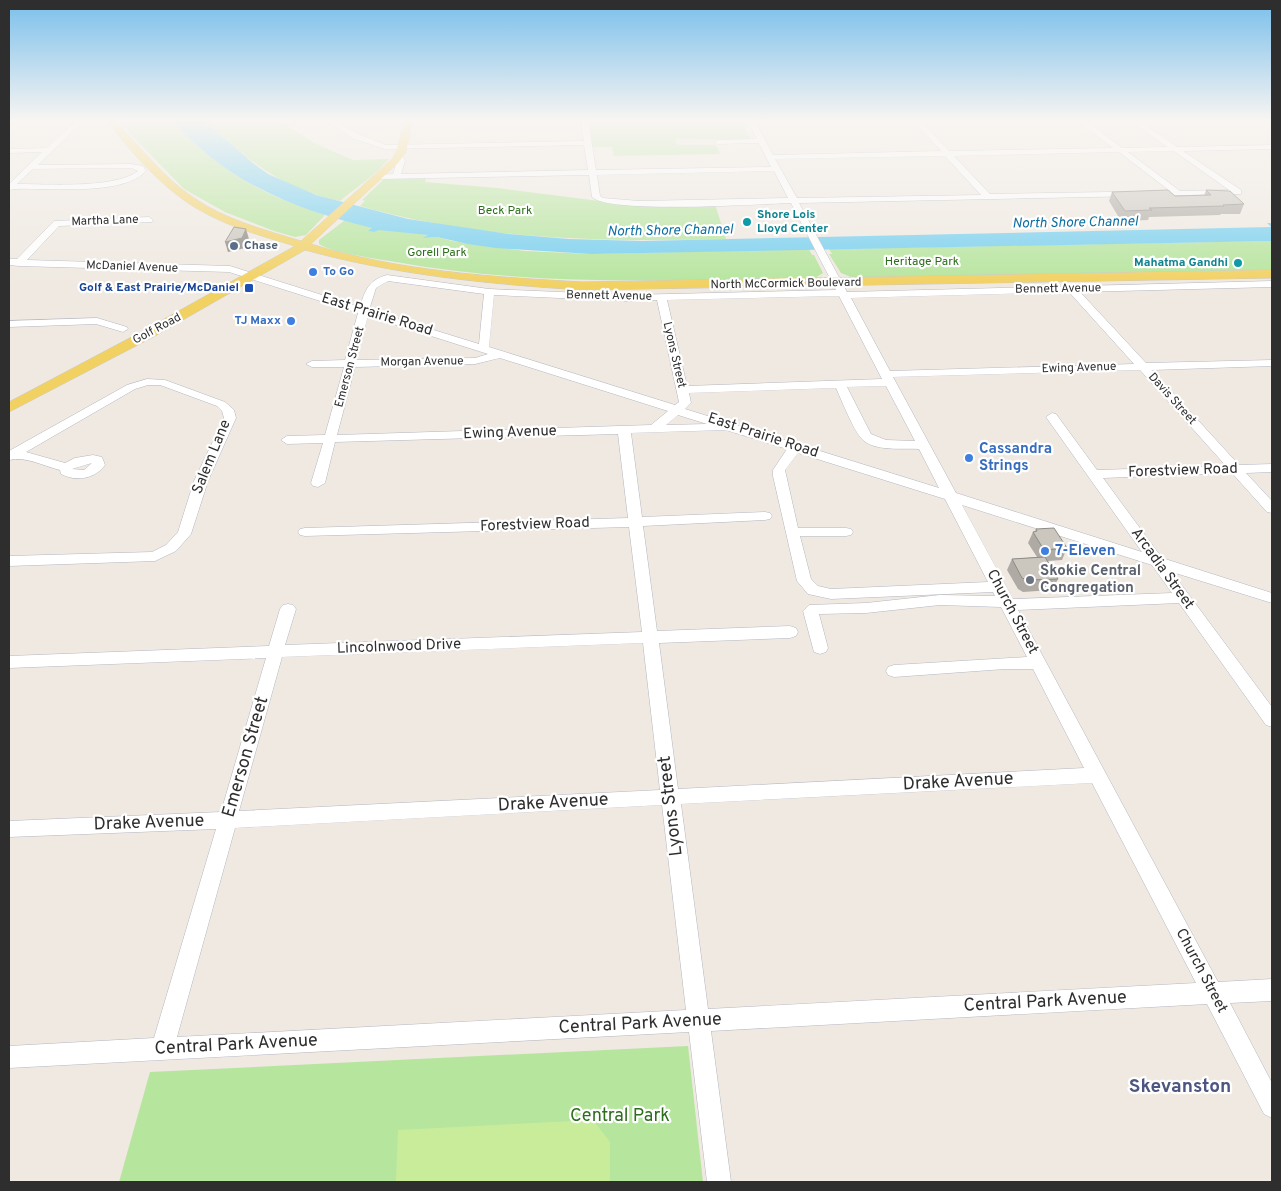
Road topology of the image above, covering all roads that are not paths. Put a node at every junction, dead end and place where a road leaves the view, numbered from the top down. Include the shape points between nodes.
1 (22, 176) edge
2 (137, 176) edge
3 (164, 176) edge
4 (398, 176) joint
5 (418, 176) edge
6 (494, 176) edge
7 (592, 176) edge
8 (780, 176) edge
9 (968, 176) edge
10 (1155, 176) edge
11 (1214, 176) edge
12 (379, 177) joint
13 (493, 186) dead end
14 (9, 187) edge
15 (1178, 193) junction
16 (988, 197) junction
17 (356, 198) joint
18 (794, 201) junction
19 (149, 220) dead end
20 (328, 223) joint
21 (304, 246) junction
22 (338, 255) junction
23 (284, 260) junction
24 (14, 263) edge
25 (1272, 274) edge
26 (253, 277) junction
27 (376, 280) joint
28 (1272, 284) edge
29 (1072, 288) junction
30 (842, 290) junction
31 (489, 292) junction
32 (661, 297) junction
33 (364, 311) junction
34 (9, 324) edge
35 (123, 329) dead end
36 (484, 348) junction
37 (502, 354) junction
38 (1272, 363) edge
39 (312, 364) dead end
40 (350, 364) junction
41 (1142, 366) junction
42 (888, 378) junction
43 (840, 384) junction
44 (682, 390) junction
45 (9, 408) edge
46 (678, 409) junction
47 (1052, 417) dead end
48 (733, 426) junction
49 (654, 429) junction
50 (624, 430) junction
51 (330, 439) junction
52 (286, 440) dead end
53 (924, 445) junction
54 (796, 446) junction
55 (10, 455) edge
56 (66, 467) dead end
57 (1272, 468) edge
58 (1236, 469) junction
59 (1094, 474) junction
60 (318, 483) dead end
61 (950, 496) junction
62 (1272, 509) edge
63 (765, 516) dead end
64 (636, 522) junction
65 (305, 532) dead end
66 (792, 532) junction
67 (846, 532) dead end
68 (9, 561) edge
69 (1155, 561) junction
70 (1004, 598) junction
71 (1183, 598) junction
72 (1272, 598) edge
73 (288, 609) dead end
74 (790, 632) dead end
75 (651, 639) junction
76 (820, 648) dead end
77 (276, 651) junction
78 (9, 662) edge
79 (1039, 663) junction
80 (894, 671) dead end
81 (1272, 720) edge
82 (1098, 775) junction
83 (670, 796) junction
84 (227, 820) junction
85 (9, 829) edge
86 (1272, 990) edge
87 (1213, 993) junction
88 (699, 1021) junction
89 (162, 1049) junction
90 (9, 1057) edge
91 (1272, 1106) edge
92 (719, 1182) edge

1 - 14 street
2 - 14 street via 113,184
3 - 21 main road, North McCormick Boulevard via 190,200 218,215
4 - 5 street
4 - 12 street
6 - 13 street
7 - 18 street via 597,198 639,204
8 - 18 street, Church Street
9 - 16 street
10 - 15 street
11 - 15 street via 1238,192
12 - 17 main road
15 - 16 street
16 - 18 street
17 - 20 main road
18 - 30 street, Church Street
19 - 24 street, Martha Lane via 57,223
20 - 21 main road
21 - 22 main road, North McCormick Boulevard
21 - 23 main road, Golf Road
22 - 23 main road via 309,255
22 - 30 main road, North McCormick Boulevard via 412,271 509,282
23 - 26 main road, Golf Road
24 - 26 street, McDaniel Avenue via 230,269
25 - 30 main road, North McCormick Boulevard
26 - 33 street, East Prairie Road
26 - 45 main road, Golf Road
27 - 31 street, Bennett Avenue via 387,278
27 - 33 street, Emerson Street
28 - 29 street, Bennett Avenue
29 - 30 street, Bennett Avenue
29 - 41 street, Davis Street
30 - 32 street, Bennett Avenue
30 - 42 street, Church Street
31 - 32 street, Bennett Avenue
31 - 36 street
32 - 44 street, Lyons Street
33 - 36 street, East Prairie Road
33 - 40 street, Emerson Street
34 - 35 street via 97,321
36 - 37 street, East Prairie Road
37 - 40 street, Morgan Avenue via 475,361
37 - 46 street, East Prairie Road
38 - 41 street, Ewing Avenue
39 - 40 street, Morgan Avenue
40 - 51 street, Emerson Street
41 - 42 street, Ewing Avenue
41 - 58 street, Davis Street
42 - 43 street, Ewing Avenue
42 - 53 street, Church Street
43 - 44 street, Ewing Avenue
43 - 53 street via 866,436 872,441
44 - 46 street, Lyons Street via 685,403
46 - 48 street, East Prairie Road
46 - 49 street, Lyons Street
47 - 59 street, Arcadia Street
48 - 49 street, Ewing Avenue
48 - 54 street, East Prairie Road
49 - 50 street, Ewing Avenue
50 - 51 street, Ewing Avenue
50 - 64 street, Lyons Street
51 - 52 street, Ewing Avenue
51 - 60 street, Emerson Street
53 - 61 street, Church Street
54 - 61 street, East Prairie Road
54 - 66 street via 779,476
55 - 56 street via 29,455
55 - 68 street, Salem Lane via 131,387 147,382 161,382 216,402 225,406 230,418 201,481 184,534 170,548 145,557
57 - 58 street, Forestview Road
58 - 59 street, Forestview Road
58 - 62 street, Davis Street
59 - 69 street, Arcadia Street
61 - 69 street, East Prairie Road
61 - 70 street, Church Street
63 - 64 street, Forestview Road
64 - 65 street, Forestview Road
64 - 75 street, Lyons Street
66 - 67 street
66 - 70 street via 804,581 812,590 831,594
69 - 71 street, Arcadia Street
69 - 72 street, East Prairie Road
70 - 71 street
70 - 76 street via 814,609 811,612
70 - 79 street, Church Street
71 - 81 street, Arcadia Street
73 - 77 street, Emerson Street
74 - 75 street, Lincolnwood Drive
75 - 77 street, Lincolnwood Drive
75 - 83 street, Lyons Street
77 - 78 street, Lincolnwood Drive
77 - 84 street, Emerson Street
79 - 80 street
79 - 82 street, Church Street
82 - 83 street, Drake Avenue
82 - 87 street, Church Street
83 - 84 street, Drake Avenue
83 - 88 street, Lyons Street
84 - 85 street, Drake Avenue
84 - 89 street, Emerson Street
86 - 87 street, Central Park Avenue
87 - 88 street, Central Park Avenue
87 - 91 street, Church Street
88 - 89 street, Central Park Avenue
88 - 92 street, Lyons Street
89 - 90 street, Central Park Avenue

